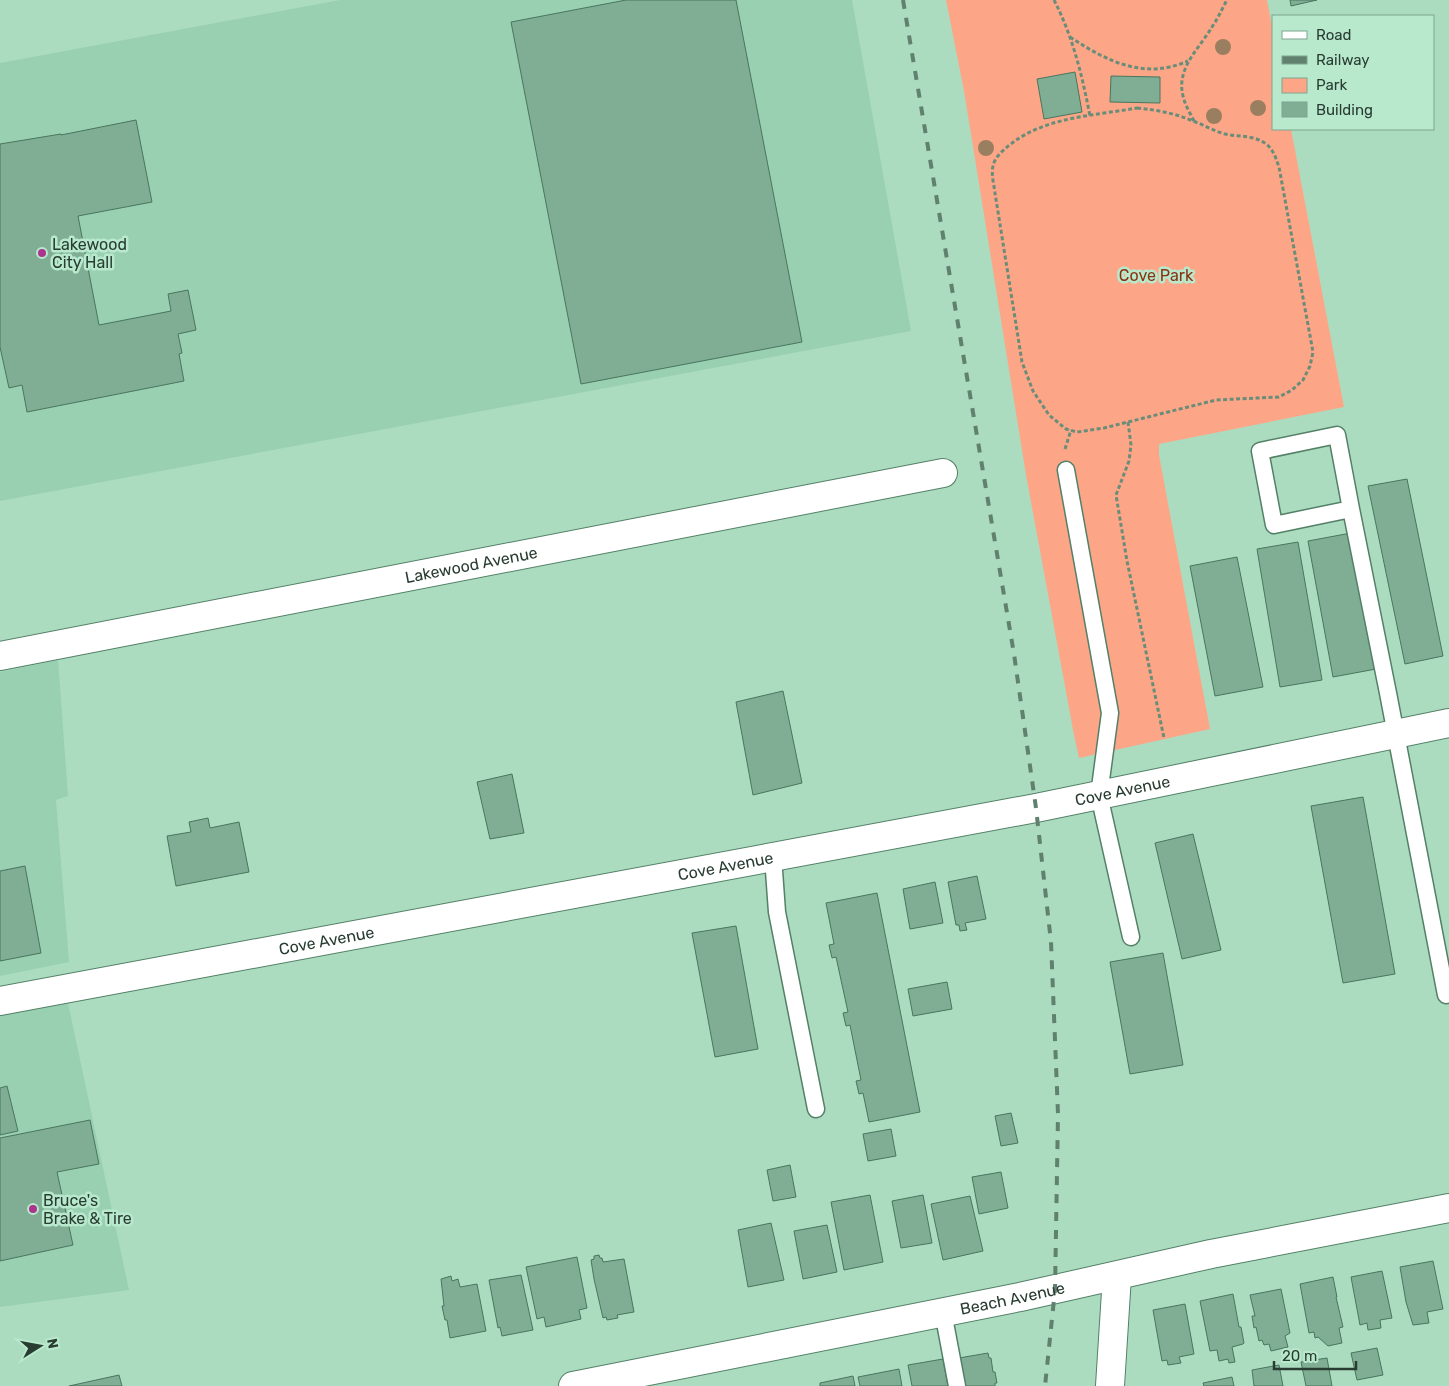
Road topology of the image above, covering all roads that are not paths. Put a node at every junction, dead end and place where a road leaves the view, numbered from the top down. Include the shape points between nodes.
1 (1066, 470) dead end
2 (943, 473) dead end
3 (1351, 509) junction
4 (0, 656) edge
5 (1449, 723) edge
6 (1396, 734) junction
7 (1099, 795) junction
8 (773, 857) junction
9 (1132, 937) dead end
10 (1446, 995) dead end
11 (0, 1001) edge
12 (816, 1109) dead end
13 (1449, 1208) edge
14 (1118, 1276) junction
15 (943, 1312) junction
16 (573, 1386) edge
17 (956, 1386) edge
18 (1110, 1386) edge

1 - 7 lane via 1110,713
2 - 4 street, Lakewood Avenue
3 - 3 lane via 1274,526 1260,451 1337,435
3 - 6 lane
5 - 6 street, Cove Avenue
6 - 7 street, Cove Avenue
6 - 10 lane
7 - 8 street, Cove Avenue
7 - 9 lane
8 - 11 street, Cove Avenue
8 - 12 lane via 777,912
13 - 14 street, Beach Avenue via 1211,1254
14 - 15 street, Beach Avenue
14 - 18 street
15 - 16 street, Beach Avenue
15 - 17 lane

